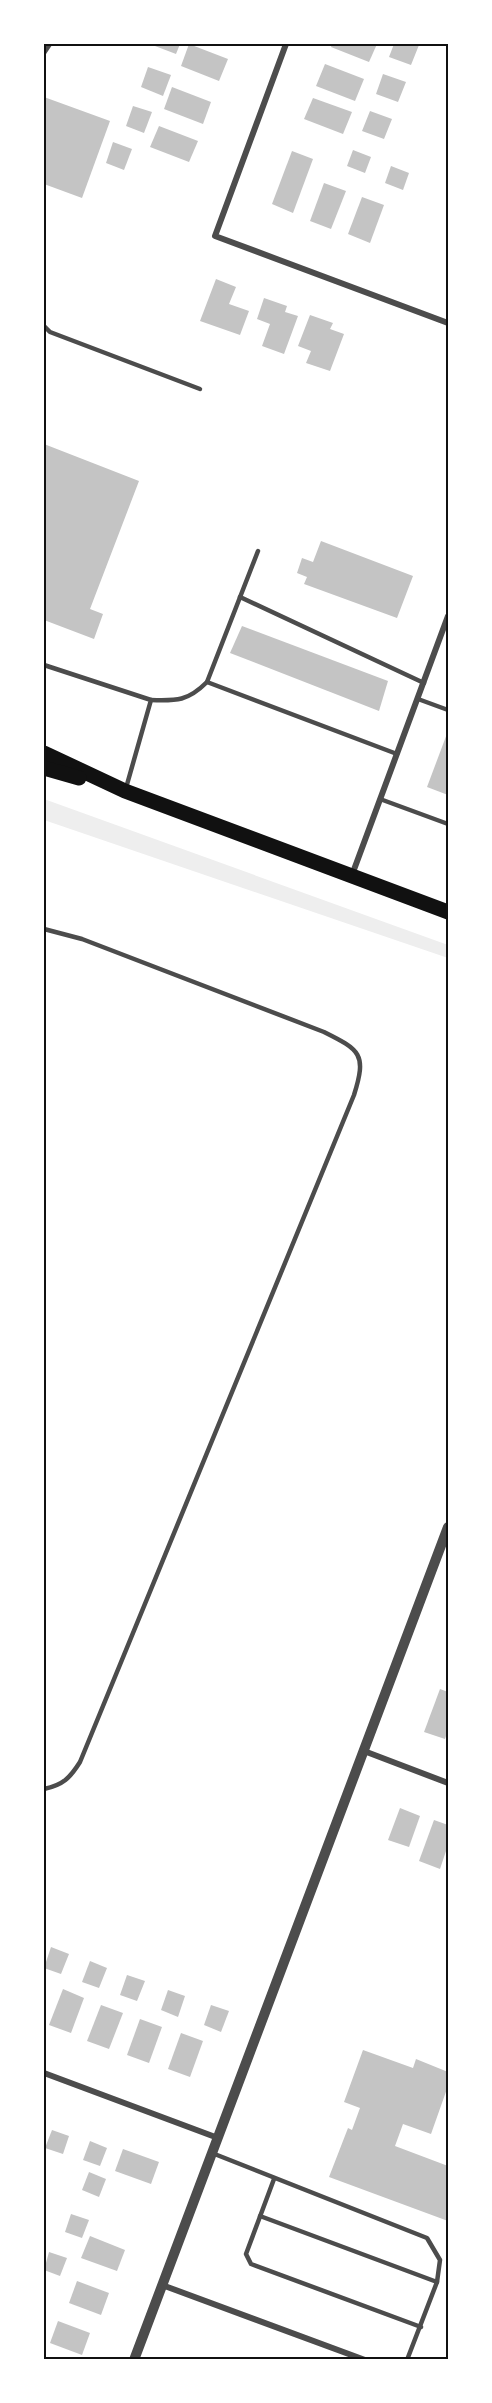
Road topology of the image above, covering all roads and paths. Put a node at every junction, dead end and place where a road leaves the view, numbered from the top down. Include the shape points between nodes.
1 (50, 44) edge
2 (286, 44) edge
3 (44, 53) edge
4 (448, 323) edge
5 (44, 326) edge
6 (200, 389) dead end
7 (258, 551) dead end
8 (240, 597) junction
9 (448, 616) edge
10 (44, 665) edge
11 (207, 682) junction
12 (424, 683) junction
13 (418, 699) junction
14 (151, 700) junction
15 (448, 710) edge
16 (44, 753) edge
17 (397, 754) junction
18 (44, 768) edge
19 (125, 791) junction
20 (380, 799) junction
21 (448, 824) edge
22 (352, 876) junction
23 (448, 912) edge
24 (44, 929) edge
25 (448, 1527) edge
26 (364, 1751) junction
27 (448, 1783) edge
28 (44, 1789) edge
29 (44, 2073) edge
30 (218, 2138) junction
31 (212, 2153) junction
32 (274, 2179) junction
33 (260, 2216) junction
34 (437, 2282) junction
35 (162, 2285) junction
36 (421, 2327) junction
37 (363, 2359) edge
38 (134, 2360) edge
39 (407, 2360) edge

1 - 3 lane
2 - 4 street via 215,236
5 - 6 lane via 50,332
7 - 8 lane
8 - 11 lane
8 - 12 lane
9 - 12 street
10 - 14 lane
11 - 14 lane via 177,701
11 - 17 lane
12 - 13 street
13 - 15 lane
13 - 17 street
14 - 19 lane
16 - 19 main road
17 - 20 street
18 - 19 main road
19 - 22 main road
20 - 21 lane
20 - 22 street
22 - 23 main road
24 - 28 lane via 82,939 324,1032 353,1048 361,1062 354,1095 80,1762 70,1779
25 - 26 street
26 - 27 street
26 - 30 street
29 - 30 street
30 - 31 street
31 - 32 lane
31 - 35 street
32 - 33 lane
32 - 34 lane via 427,2238 440,2260
33 - 34 lane
33 - 36 lane via 246,2254 251,2264
34 - 36 lane
35 - 37 street
35 - 38 street
36 - 39 lane

